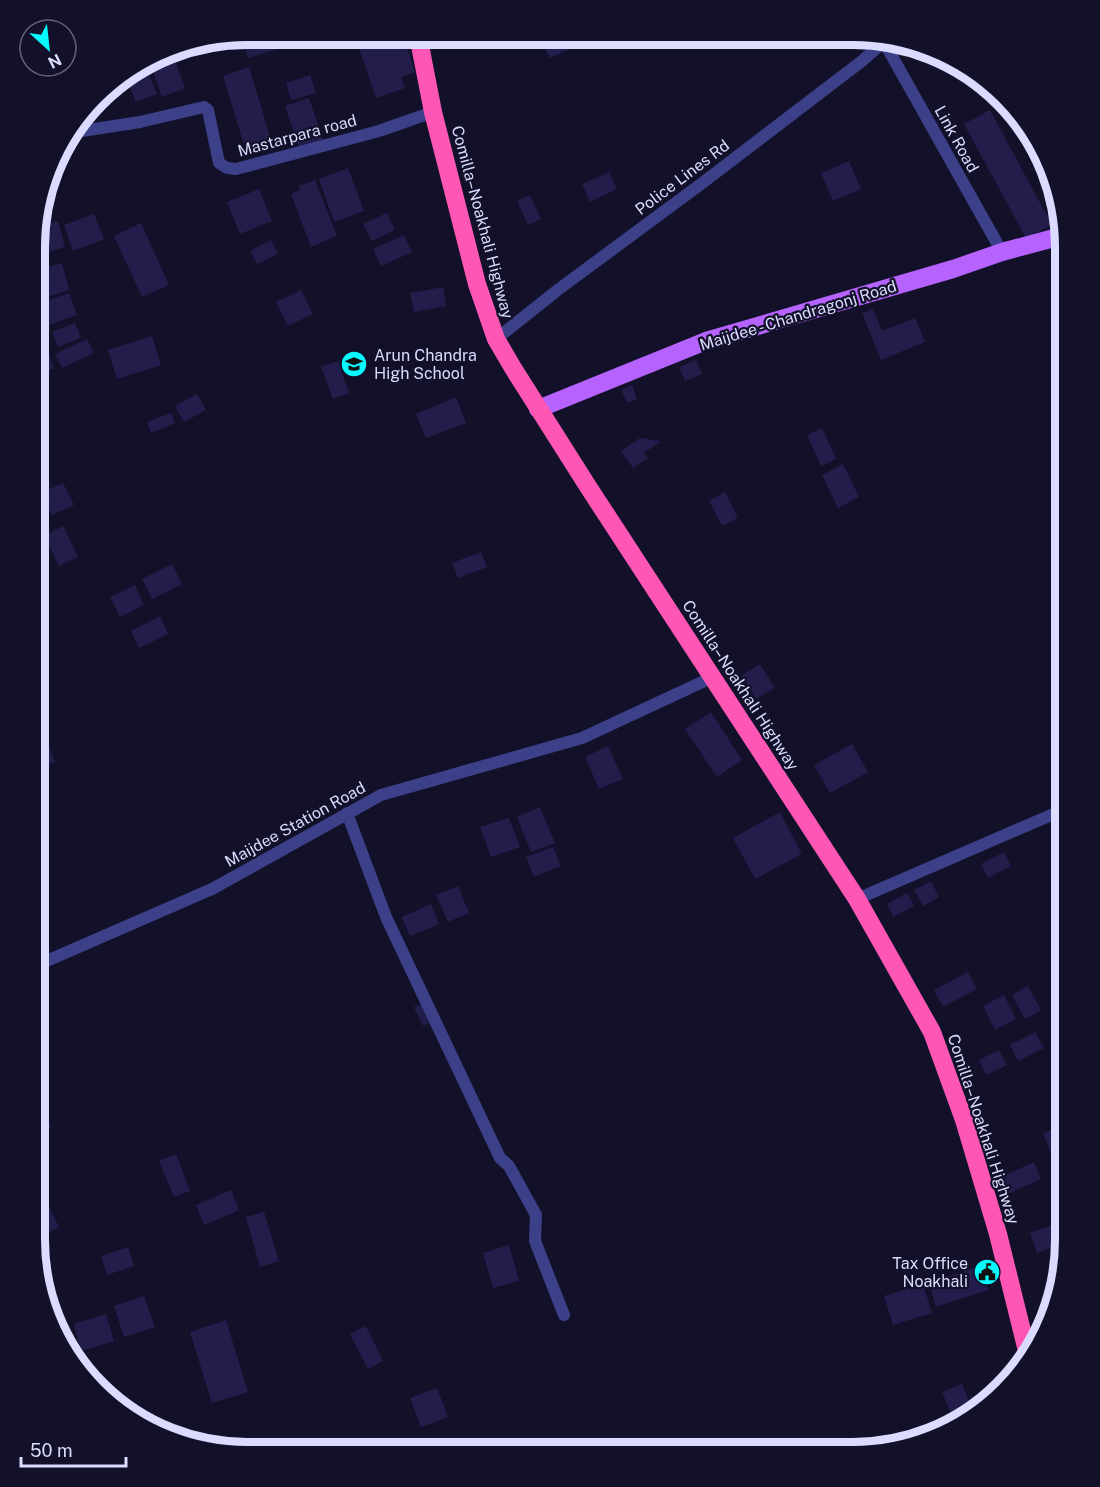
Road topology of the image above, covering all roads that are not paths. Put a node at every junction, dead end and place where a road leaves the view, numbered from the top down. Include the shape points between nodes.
1 (420, 45) edge
2 (878, 47) edge
3 (891, 49) edge
4 (434, 112) junction
5 (82, 131) edge
6 (1054, 237) edge
7 (1002, 252) junction
8 (496, 339) junction
9 (538, 409) junction
10 (713, 677) junction
11 (347, 813) junction
12 (1055, 813) edge
13 (857, 899) junction
14 (45, 962) edge
15 (564, 1315) dead end
16 (1025, 1344) edge

1 - 4 highway, Comilla–Noakhali Highway
2 - 8 street, Police Lines Rd
3 - 7 street, Link Road
4 - 5 street, Mastarpara road via 236,169 219,163 204,107
4 - 8 highway, Comilla–Noakhali Highway via 477,284
6 - 7 main road, Maijdee - Chandragonj Road
7 - 9 main road, Maijdee - Chandragonj Road via 706,341
8 - 9 highway, Comilla–Noakhali Highway
9 - 10 highway, Comilla–Noakhali Highway
10 - 11 street, Maijdee Station Road via 582,738 381,795
10 - 13 highway, Comilla–Noakhali Highway
11 - 14 street, Maijdee Station Road via 212,889
11 - 15 street via 386,917 500,1158 509,1166 536,1215 535,1241
12 - 13 street
13 - 16 highway, Comilla–Noakhali Highway via 932,1032 998,1234

